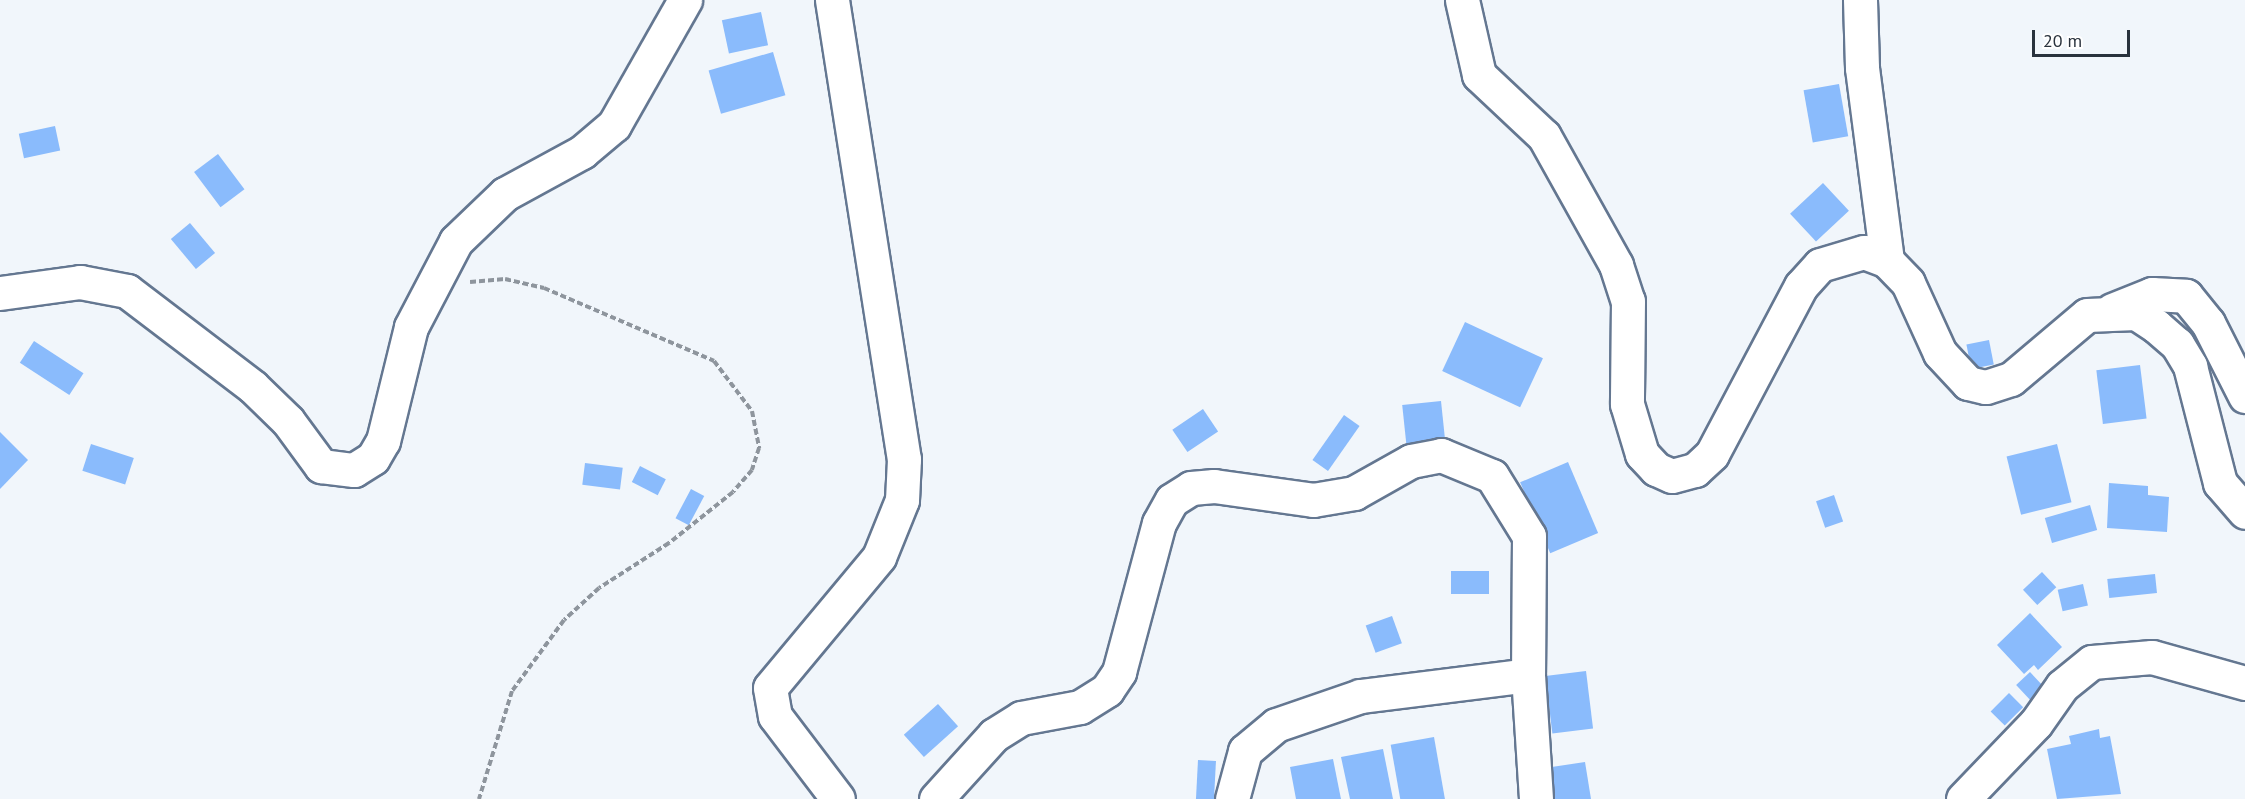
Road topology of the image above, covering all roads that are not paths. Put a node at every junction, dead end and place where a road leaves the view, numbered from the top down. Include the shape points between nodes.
1 (685, 0) edge
2 (831, 0) edge
3 (1462, 0) edge
4 (1860, 0) edge
5 (1887, 261) junction
6 (0, 293) edge
7 (2112, 310) junction
8 (2245, 396) edge
9 (2245, 512) edge
10 (1528, 675) junction
11 (2245, 683) edge
12 (838, 799) edge
13 (936, 799) edge
14 (1232, 799) edge
15 (1536, 799) edge
16 (1963, 799) edge

1 - 6 street via 614,124 582,152 476,216 428,287 411,327 383,441 373,458 354,470 333,471 321,466 288,421 253,387 127,291 80,282
2 - 12 street via 904,459 902,500 879,558 770,688 775,716
3 - 5 street via 1479,75 1544,136 1616,265 1628,301 1627,404 1642,454 1656,469 1672,476 1695,470 1712,454 1800,286 1820,265 1864,252
4 - 5 street via 1862,68
5 - 7 street via 1908,283 1952,370 1968,383 1986,387 2011,379 2087,315
7 - 8 street via 2152,294 2186,296 2208,323
7 - 9 street via 2136,313 2177,344 2190,366 2220,483
10 - 13 street via 1529,536 1492,476 1470,463 1441,455 1411,461 1354,493 1313,500 1214,486 1191,488 1172,500 1159,523 1119,672 1107,690 1080,707 1021,718 1003,730
10 - 14 street via 1360,696 1276,725 1245,751
10 - 15 street
11 - 16 street via 2151,657 2092,662 2062,686 2036,723

